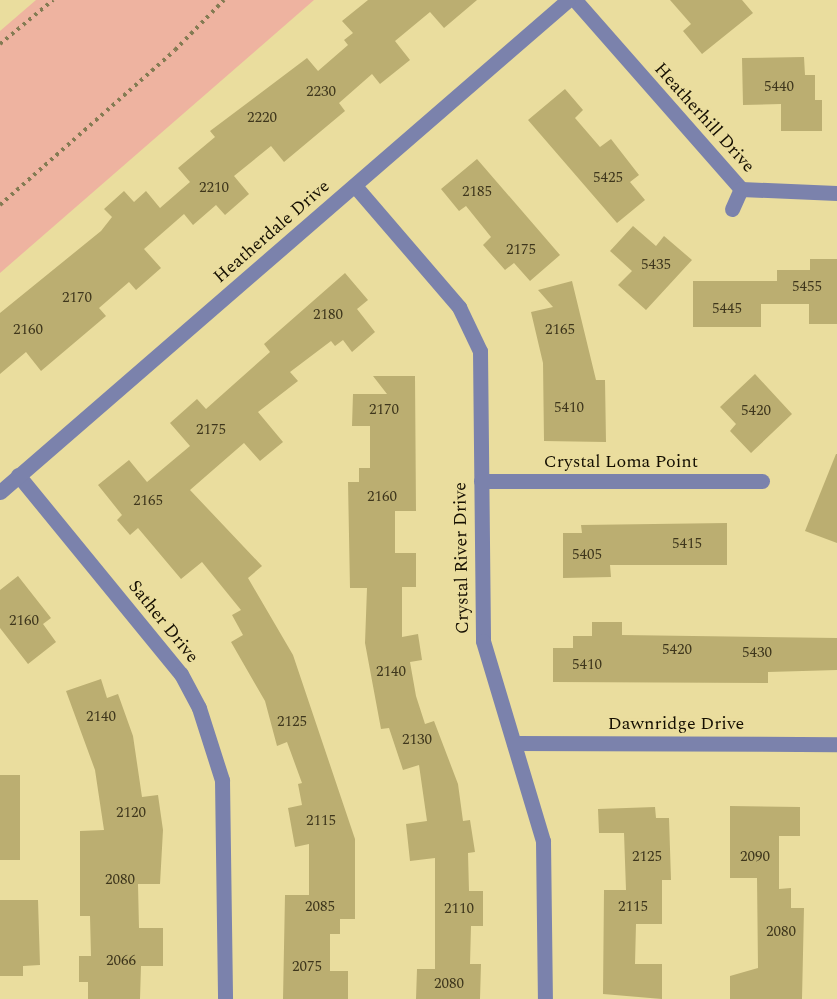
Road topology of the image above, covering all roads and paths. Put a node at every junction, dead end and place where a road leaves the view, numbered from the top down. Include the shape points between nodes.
1 (53, 0) edge
2 (224, 0) edge
3 (568, 0) edge
4 (575, 0) edge
5 (0, 44) edge
6 (355, 186) junction
7 (741, 189) junction
8 (837, 193) edge
9 (0, 205) edge
10 (732, 209) dead end
11 (18, 476) junction
12 (481, 481) junction
13 (762, 481) dead end
14 (0, 492) edge
15 (514, 743) junction
16 (837, 744) edge
17 (225, 999) edge
18 (545, 999) edge

1 - 5 path
2 - 9 path via 175,50
3 - 6 street, Heatherdale Drive
4 - 7 street, Heatherhill Drive
6 - 11 street, Heatherdale Drive
6 - 12 street, Crystal River Drive via 473,329 480,351
7 - 8 street, Heatherhill Drive
7 - 10 street
11 - 14 street, Heatherdale Drive
11 - 17 street, Sather Drive via 181,674 199,708 223,791
12 - 13 street, Crystal Loma Point
12 - 15 street, Crystal River Drive via 483,641
15 - 16 street, Dawnridge Drive
15 - 18 street, Crystal River Drive via 543,841

